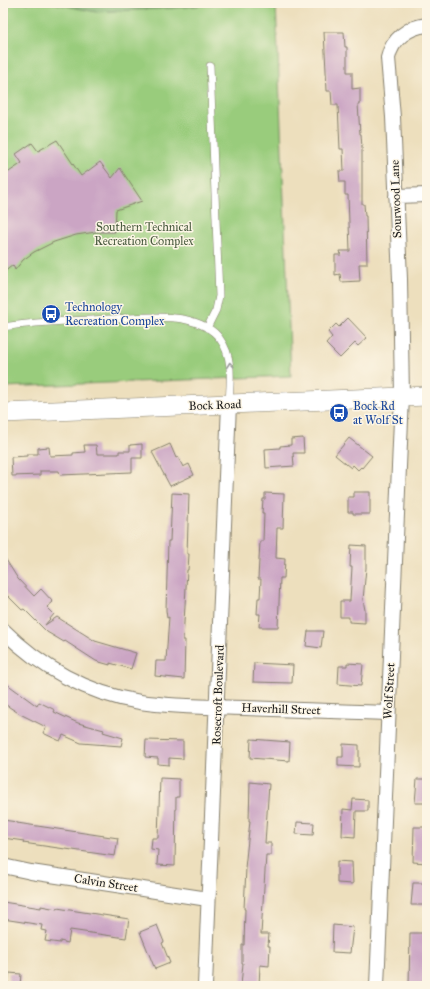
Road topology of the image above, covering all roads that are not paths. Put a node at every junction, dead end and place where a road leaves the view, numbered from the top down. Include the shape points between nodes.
1 (427, 25) edge
2 (210, 66) dead end
3 (427, 195) edge
4 (396, 196) junction
5 (3, 327) edge
6 (207, 328) junction
7 (402, 396) junction
8 (427, 396) edge
9 (229, 404) junction
10 (3, 413) edge
11 (3, 630) edge
12 (217, 707) junction
13 (388, 713) junction
14 (3, 866) edge
15 (208, 899) junction
16 (205, 986) edge
17 (377, 986) edge

1 - 4 street, Sourwood Lane via 404,32 394,44 388,58
2 - 6 lane via 219,296 216,310
3 - 4 street
4 - 7 street, Sourwood Lane
5 - 6 lane via 159,317 182,319
9 -> 6 lane via 228,355 219,338
7 - 8 main road, Bock Road
7 - 9 main road, Bock Road
7 - 13 street, Wolf Street
9 - 10 main road, Bock Road
9 - 12 street, Rosecroft Boulevard
11 - 12 street, Haverhill Street via 36,660 90,688 139,702
12 - 13 street, Haverhill Street
12 - 15 street, Rosecroft Boulevard
13 - 17 street, Wolf Street
14 - 15 street, Calvin Street
15 - 16 street, Rosecroft Boulevard

